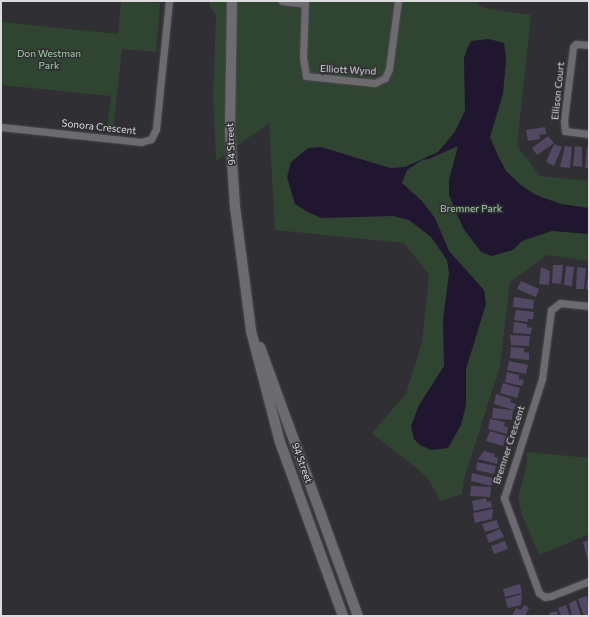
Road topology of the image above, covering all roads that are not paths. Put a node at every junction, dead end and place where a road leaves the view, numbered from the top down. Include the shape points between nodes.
1 (169, 1) edge
2 (232, 1) edge
3 (282, 1) edge
4 (398, 1) edge
5 (305, 2) edge
6 (589, 45) edge
7 (1, 127) edge
8 (589, 134) edge
9 (589, 306) edge
10 (249, 309) junction
11 (589, 581) edge
12 (343, 616) edge
13 (358, 616) edge

1 - 7 street, Sonora Crescent via 156,129 151,139 141,142
2 - 10 main road, 94 Street via 230,131 234,200
3 - 5 street
4 - 5 street, Elliott Wynd via 389,69 385,78 375,83 306,76 303,57
6 - 8 street, Ellison Court via 576,44 573,47 564,120 565,131
9 - 11 street, Bremner Crescent via 560,303 551,310 542,378 504,498 539,593 545,597 552,596
10 - 12 main road, 94 Street via 257,360 278,435
10 - 13 main road, 94 Street via 267,367

